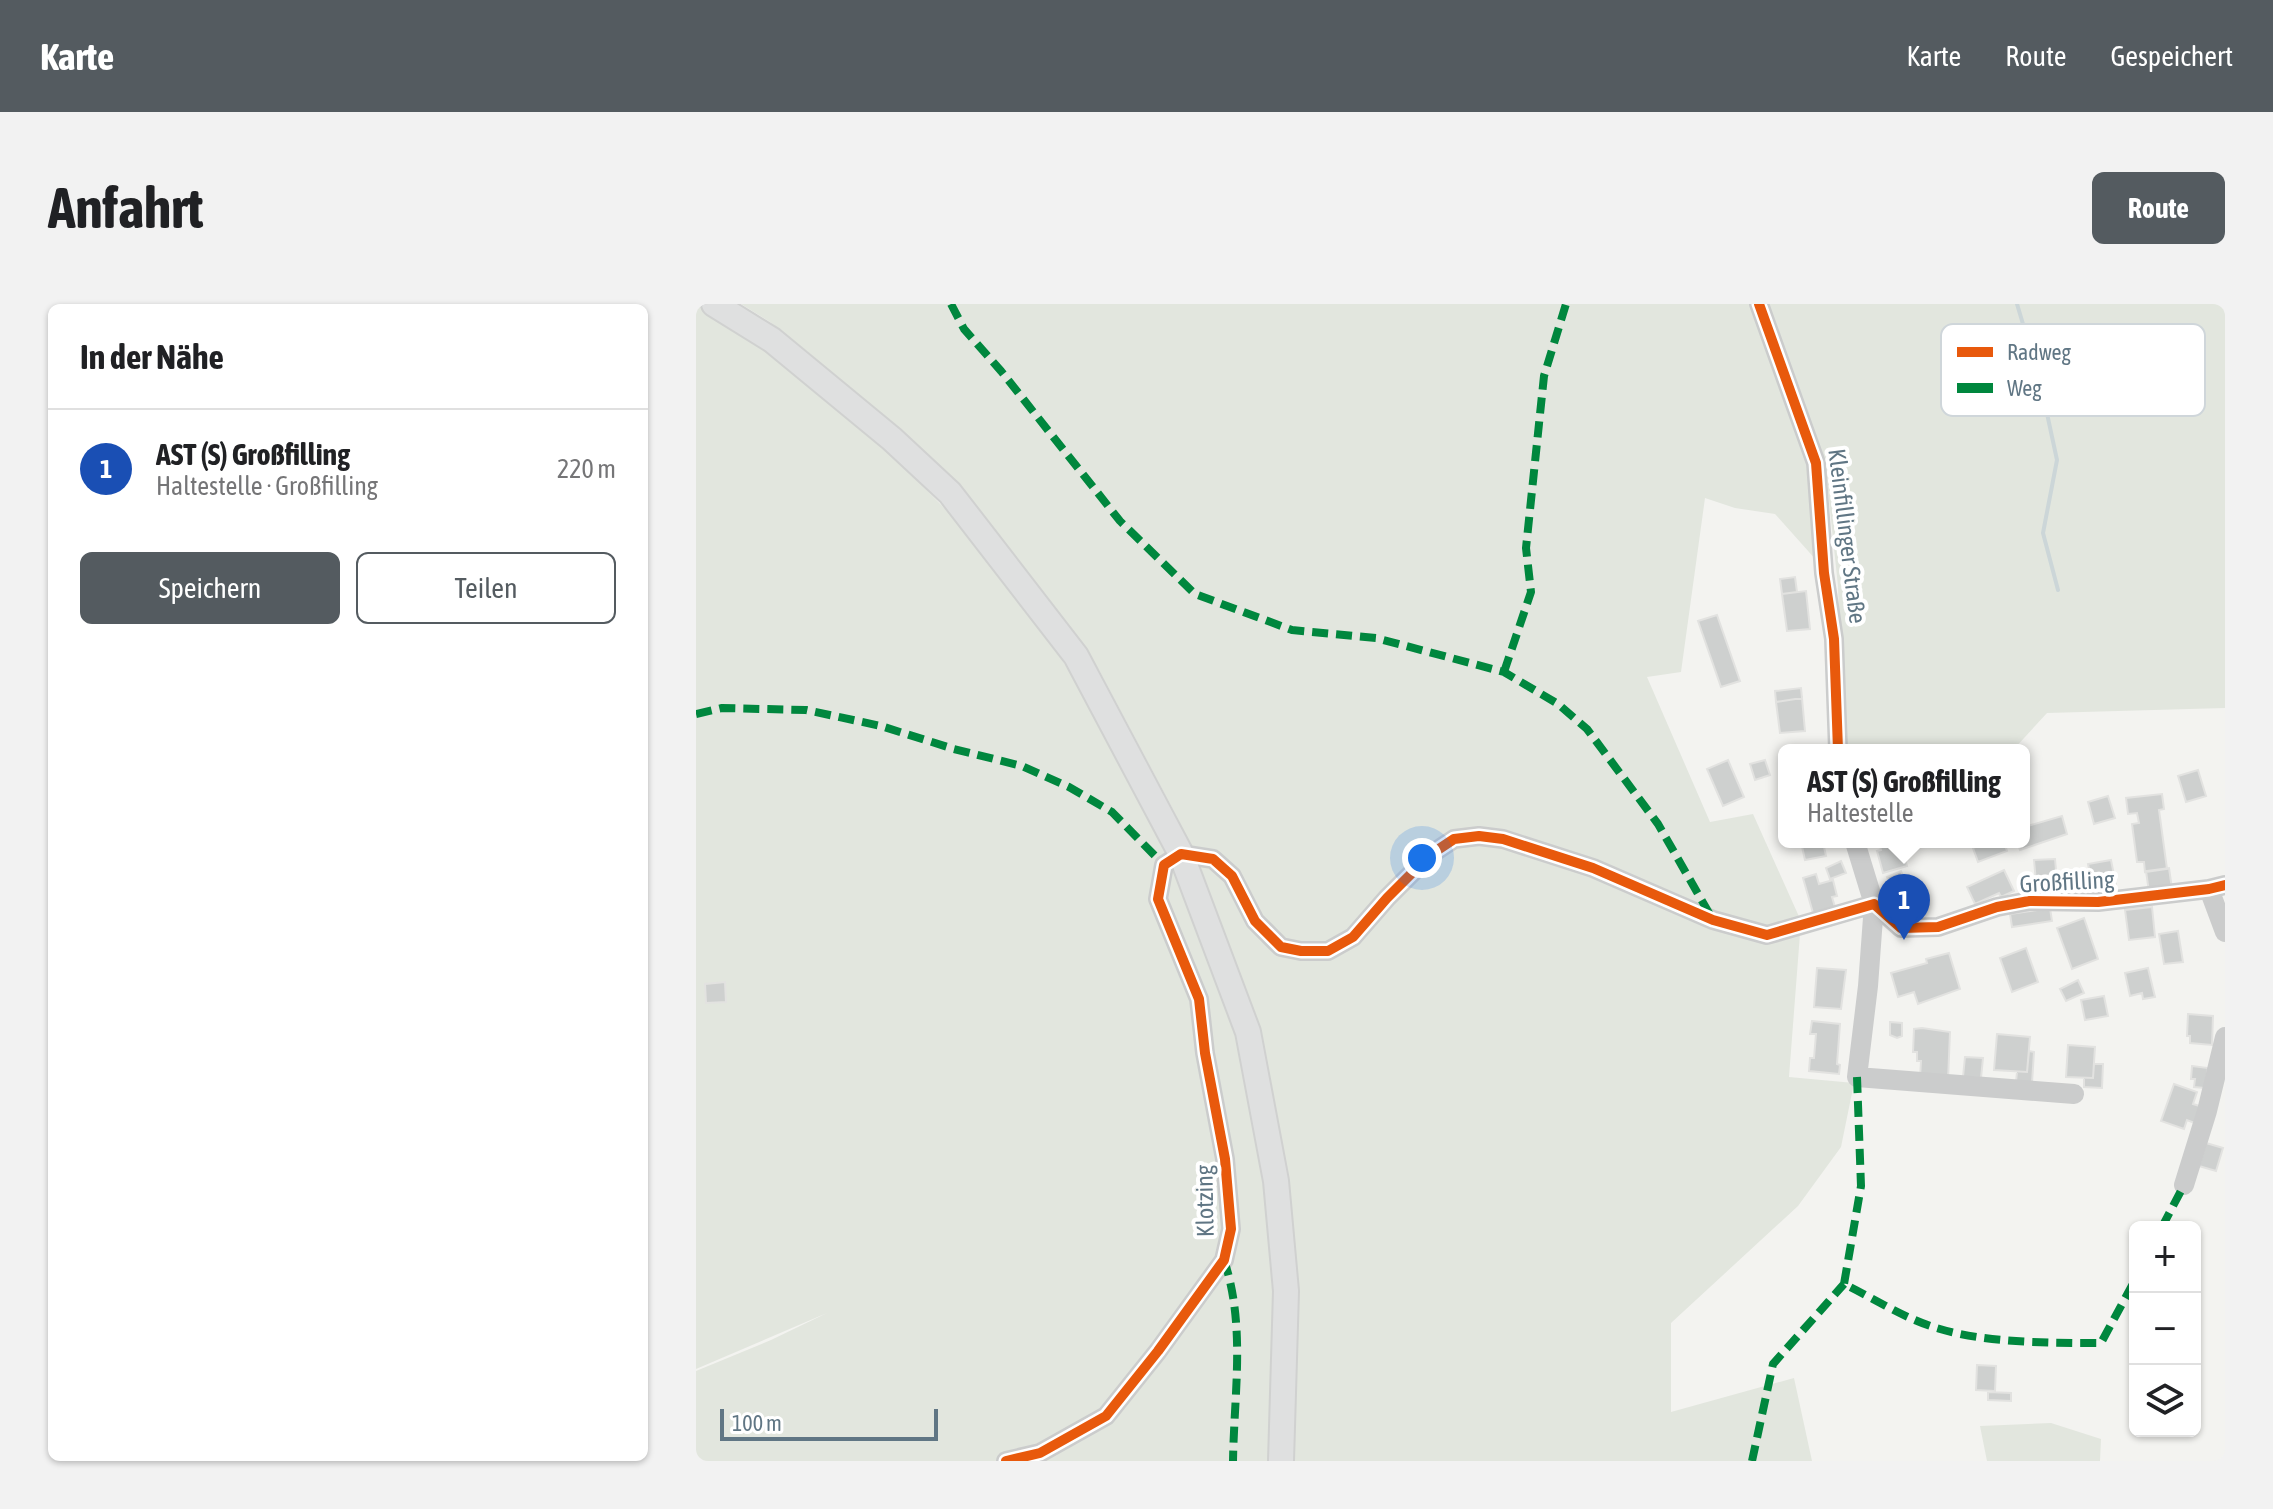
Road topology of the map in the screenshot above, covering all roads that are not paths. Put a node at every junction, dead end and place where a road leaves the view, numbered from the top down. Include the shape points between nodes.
1 (714, 304) edge
2 (1759, 304) edge
3 (1838, 744) edge
4 (1857, 848) edge
5 (1181, 854) junction
6 (2217, 887) edge
7 (1874, 904) junction
8 (2225, 932) edge
9 (2225, 1037) edge
10 (2074, 1094) dead end
11 (2184, 1185) dead end
12 (1006, 1461) edge
13 (1281, 1461) edge

1 - 5 main road via 772,340 950,493 1076,656
2 - 3 street, Kleinfillinger Straße via 1816,463 1834,639
4 - 7 street
5 - 7 street via 1213,859 1232,876 1255,921 1281,947 1301,951 1328,951 1353,937 1430,855 1454,839 1479,836 1593,868 1713,920 1767,935
5 - 12 street, Klotzing via 1164,865 1158,899 1199,999 1225,1159 1231,1229 1224,1260 1106,1416 1040,1453
5 - 13 main road via 1248,1032 1276,1181 1286,1291
6 - 7 street, Großfilling via 2098,902 2029,901 1938,927 1901,928
6 - 8 street, Großfilling
7 - 10 street via 1857,1077
9 - 11 street

